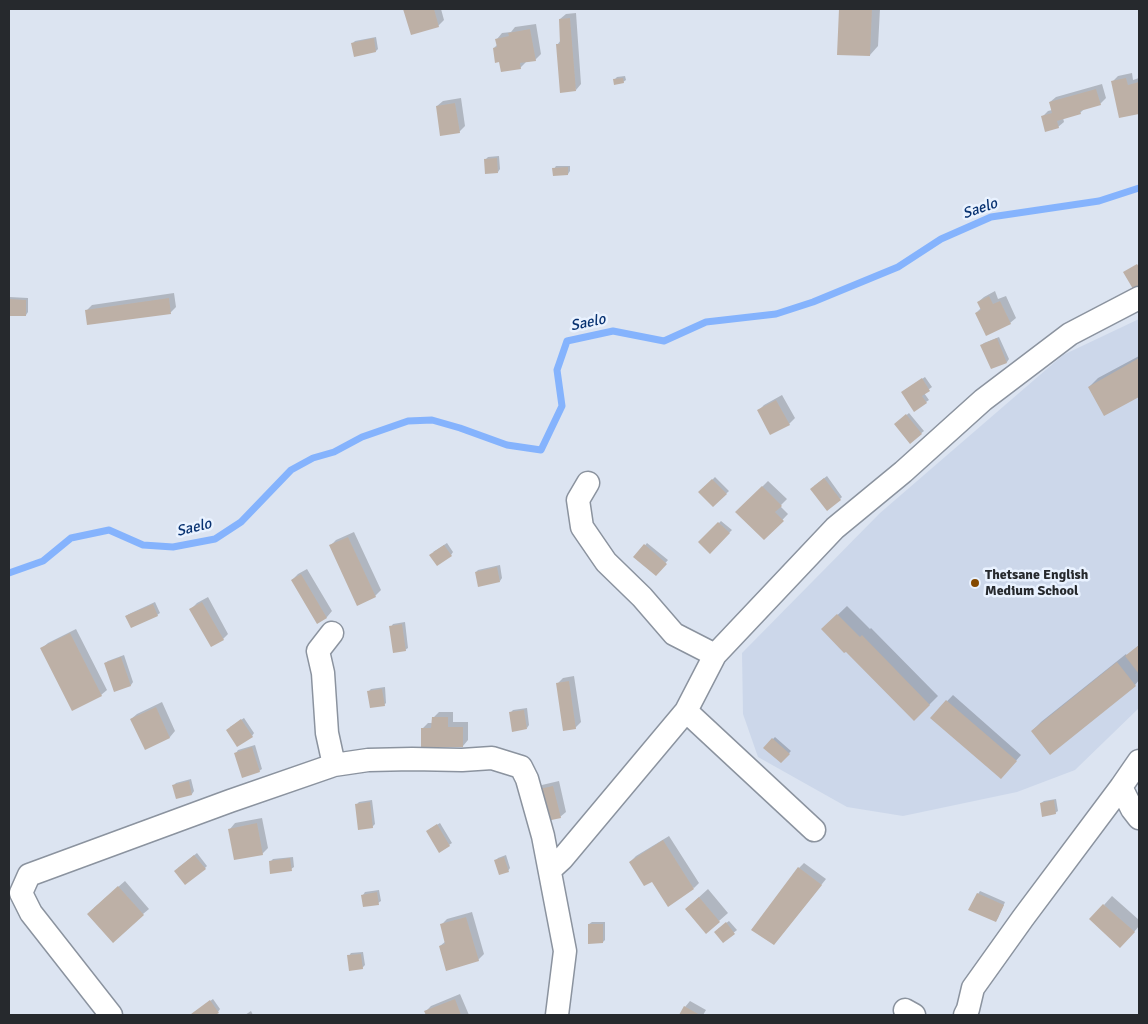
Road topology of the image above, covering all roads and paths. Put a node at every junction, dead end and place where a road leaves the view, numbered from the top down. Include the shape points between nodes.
1 (1139, 298) edge
2 (588, 483) dead end
3 (332, 633) dead end
4 (715, 655) junction
5 (686, 711) junction
6 (1139, 761) edge
7 (334, 765) junction
8 (1121, 787) junction
9 (1139, 818) edge
10 (814, 830) dead end
11 (550, 870) junction
12 (111, 1015) edge
13 (557, 1015) edge
14 (965, 1015) edge

1 - 4 street via 1070,334 983,400 835,528
2 - 4 street via 578,500 582,527 606,562 642,596 674,634
3 - 7 street via 318,650 327,733
4 - 5 street
5 - 10 street
5 - 11 street
6 - 8 street
7 - 11 street via 377,760 492,758 521,767 528,779
7 - 12 street via 29,875 21,893 31,913
8 - 9 street
8 - 14 street via 973,988
11 - 13 street via 565,951

